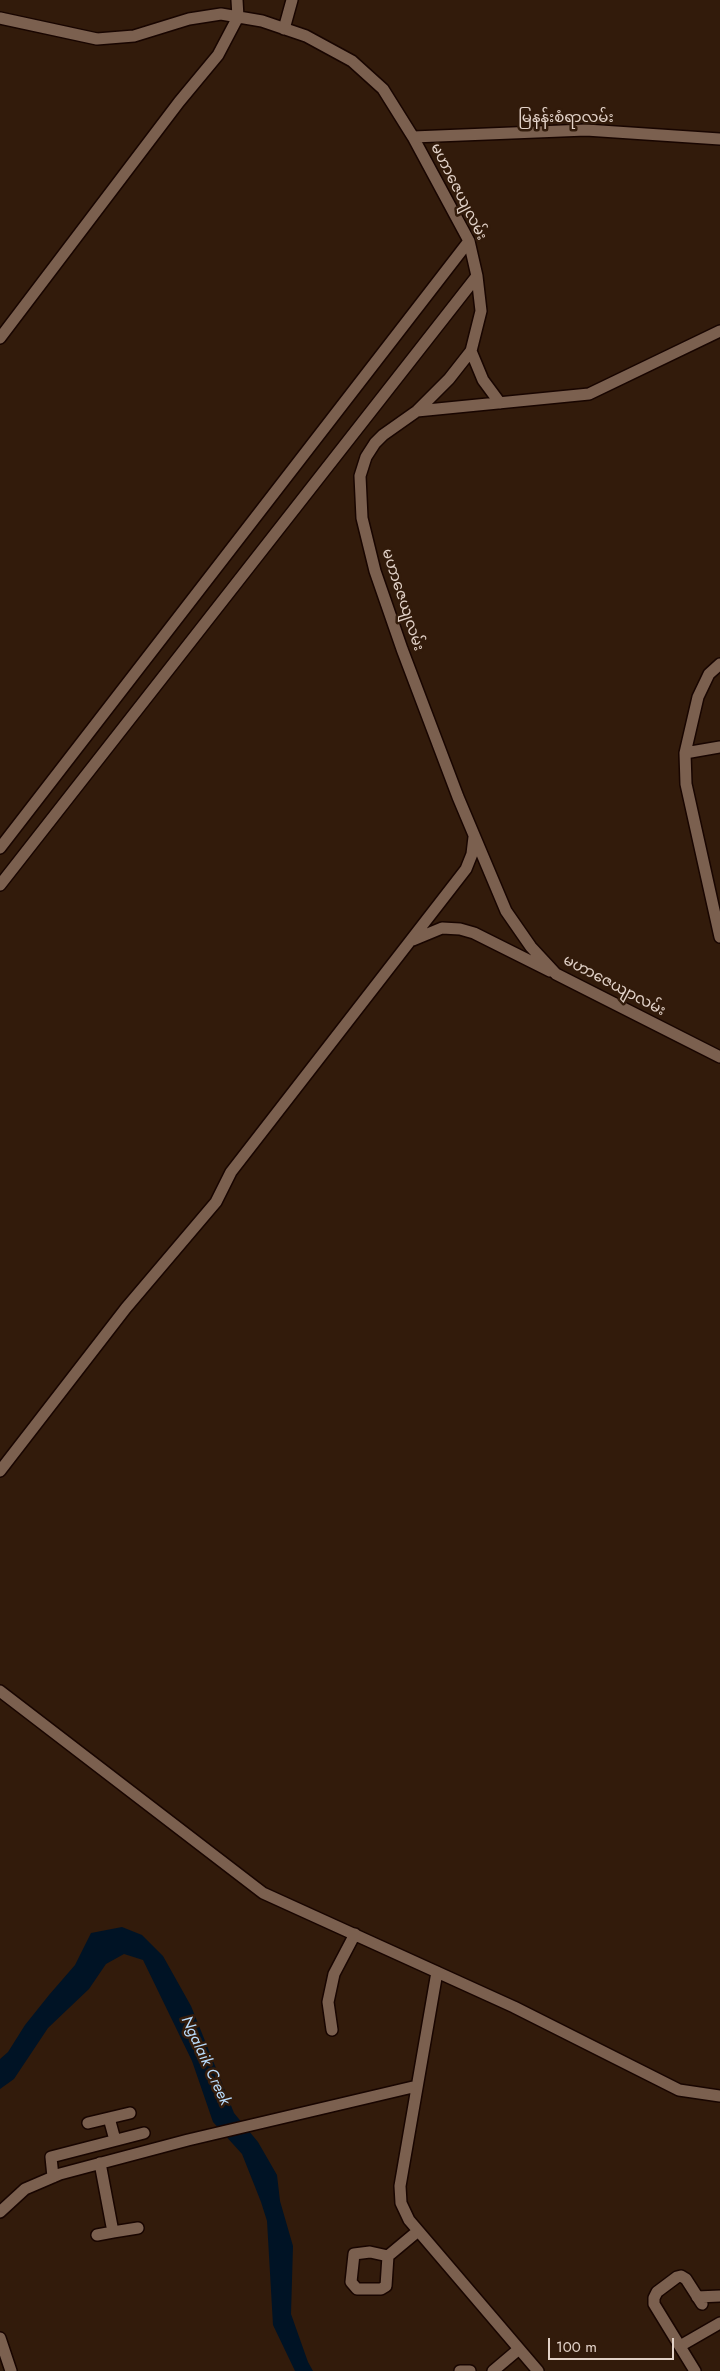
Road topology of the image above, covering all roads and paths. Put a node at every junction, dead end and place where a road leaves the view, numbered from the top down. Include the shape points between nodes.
1 (237, 0) edge
2 (292, 0) edge
3 (238, 17) junction
4 (0, 18) edge
5 (284, 29) junction
6 (413, 137) junction
7 (720, 139) edge
8 (469, 241) junction
9 (477, 276) junction
10 (720, 331) edge
11 (0, 338) edge
12 (471, 351) junction
13 (500, 403) junction
14 (417, 411) junction
15 (720, 664) edge
16 (720, 747) edge
17 (685, 753) junction
18 (474, 837) junction
19 (0, 848) edge
20 (488, 865) joint
21 (0, 885) edge
22 (720, 937) edge
23 (410, 942) junction
24 (556, 974) junction
25 (720, 1057) edge
26 (0, 1471) edge
27 (0, 1691) edge
28 (355, 1934) junction
29 (437, 1972) junction
30 (332, 2030) dead end
31 (417, 2086) junction
32 (720, 2096) edge
33 (130, 2113) dead end
34 (109, 2118) junction
35 (88, 2123) dead end
36 (144, 2133) dead end
37 (115, 2140) junction
38 (100, 2164) junction
39 (53, 2177) junction
40 (0, 2212) edge
41 (138, 2228) dead end
42 (418, 2231) junction
43 (113, 2232) junction
44 (97, 2235) dead end
45 (388, 2256) dead end
46 (720, 2296) edge
47 (720, 2323) edge
48 (0, 2338) edge
49 (680, 2346) junction
50 (519, 2349) junction
51 (12, 2371) edge
52 (460, 2371) edge
53 (470, 2371) edge
54 (493, 2371) edge
55 (538, 2371) edge
56 (695, 2371) edge

1 - 3 street
2 - 5 street
3 - 4 street, မဟာဇေယျလမ်း via 221,14 134,36 97,39
3 - 5 street, မဟာဇေယျလမ်း
3 - 11 street via 218,54 178,102
5 - 6 street, မဟာဇေယျလမ်း via 306,36 352,61 383,89
6 - 7 street, မြနန်းစံရာလမ်း via 586,130
6 - 8 street, မဟာဇေယျလမ်း
8 - 9 street, မဟာဇေယျလမ်း
8 - 19 street
9 - 12 street, မဟာဇေယျလမ်း via 480,311
9 - 21 street
10 - 13 street via 589,394
12 - 13 street via 483,380
12 - 14 street, မဟာဇေယျလမ်း
13 - 14 street
14 - 18 street, မဟာဇေယျလမ်း via 382,435 366,457 360,476 362,518 375,571 402,649
15 - 17 street via 709,674 698,697
16 - 17 street
17 - 22 street via 686,784
18 - 20 street, မဟာဇေယျလမ်း
18 - 23 street via 466,869
20 - 24 street, မဟာဇေယျာလမ်း via 506,911 531,947
23 - 24 street via 442,928 460,929
23 - 26 street via 231,1172 216,1202 126,1308
24 - 25 street, မဟာဇေယျာလမ်း
27 - 28 street via 263,1893
28 - 29 street
28 - 30 street via 334,1974 328,2002
29 - 31 street
29 - 32 street via 679,2090
31 - 38 street
31 - 42 street via 400,2194 409,2220
33 - 34 street
34 - 35 street
34 - 37 street
36 - 37 street
37 - 39 street via 50,2157
38 - 39 street
38 - 43 street
39 - 40 street via 25,2189
41 - 43 street
42 - 45 street
42 - 50 street
43 - 44 street
46 - 49 street via 699,2301 681,2276 657,2292 654,2304
47 - 49 street
48 - 51 street
49 - 56 street
50 - 54 street
50 - 55 street
52 - 53 street

